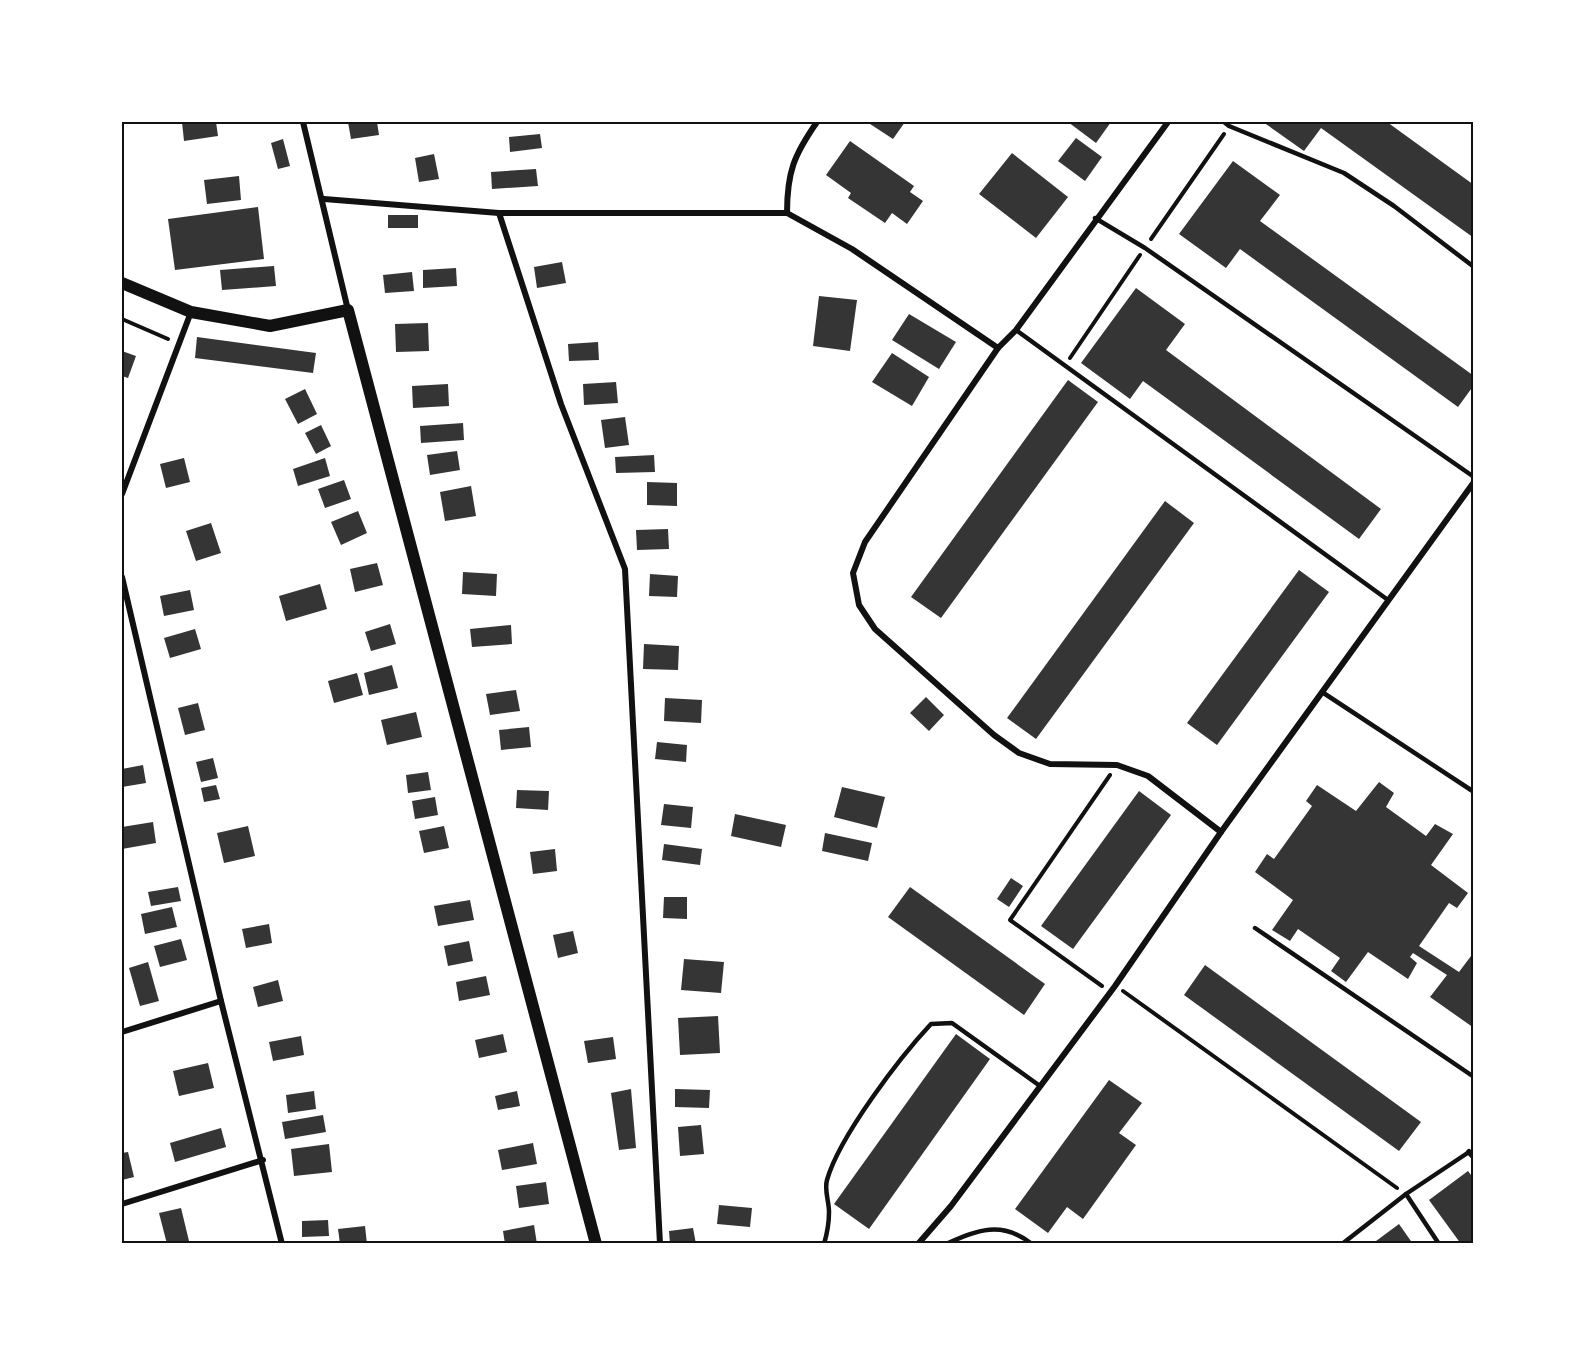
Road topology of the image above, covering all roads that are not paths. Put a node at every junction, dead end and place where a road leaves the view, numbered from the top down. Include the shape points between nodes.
1 (303, 122) edge
2 (817, 122) edge
3 (1168, 122) edge
4 (1224, 122) edge
5 (324, 199) junction
6 (499, 213) junction
7 (787, 213) junction
8 (1095, 218) junction
9 (1473, 267) edge
10 (122, 283) edge
11 (348, 309) junction
12 (191, 312) junction
13 (1016, 330) junction
14 (999, 348) junction
15 (1473, 477) edge
16 (1473, 482) edge
17 (122, 494) edge
18 (122, 577) edge
19 (1388, 600) junction
20 (1322, 692) junction
21 (1473, 792) edge
22 (1221, 832) junction
23 (1255, 928) dead end
24 (221, 1001) junction
25 (122, 1032) edge
26 (1473, 1077) edge
27 (1040, 1086) junction
28 (1471, 1154) edge
29 (263, 1160) junction
30 (1406, 1194) junction
31 (122, 1204) edge
32 (282, 1244) edge
33 (596, 1244) edge
34 (660, 1244) edge
35 (824, 1244) edge
36 (918, 1244) edge
37 (946, 1244) edge
38 (1032, 1244) edge
39 (1342, 1244) edge
40 (1439, 1244) edge

1 - 5 street
2 - 7 street via 796,152 787,188
3 - 8 street
4 - 9 lane via 1344,173
5 - 6 street
5 - 11 street
6 - 7 street
6 - 34 street via 561,404 625,569
7 - 14 street via 852,249
8 - 13 street
8 - 15 lane via 1145,248
10 - 12 main road
11 - 12 main road via 270,326
11 - 33 main road
12 - 17 street
13 - 14 street
13 - 19 lane
14 - 22 street via 865,542 853,573 859,605 875,629 1019,753 1050,764 1117,765 1148,776
16 - 19 street
18 - 24 street
19 - 20 street
20 - 21 lane
20 - 22 street
22 - 27 street via 1115,986
23 - 26 lane
24 - 25 street
24 - 29 street
27 - 35 lane via 952,1023 931,1024 914,1042 834,1160 826,1183 829,1212
27 - 36 street
28 - 30 lane
29 - 31 street
29 - 32 street
30 - 39 lane
30 - 40 lane
37 - 38 lane via 996,1227

